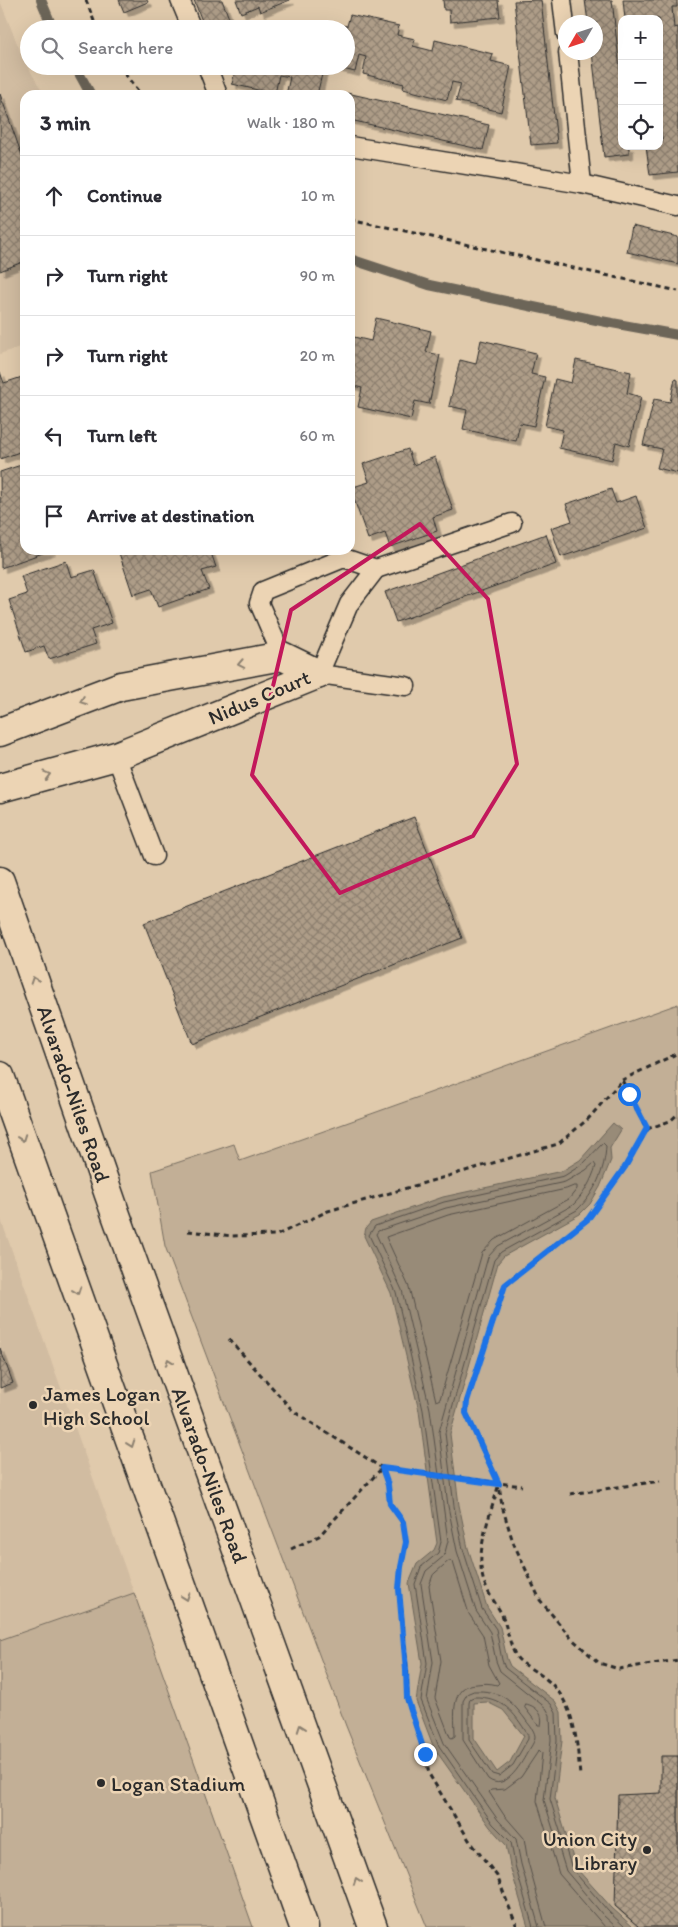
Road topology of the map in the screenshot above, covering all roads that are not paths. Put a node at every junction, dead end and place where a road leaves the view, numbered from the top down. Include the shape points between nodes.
1 (180, 0) edge
2 (562, 0) edge
3 (564, 15) edge
4 (188, 20) edge
5 (569, 60) edge
6 (210, 75) edge
7 (216, 90) edge
8 (355, 147) edge
9 (582, 184) junction
10 (678, 206) edge
11 (512, 523) dead end
12 (376, 569) junction
13 (282, 656) junction
14 (320, 674) junction
15 (406, 686) dead end
16 (0, 732) edge
17 (116, 756) junction
18 (0, 788) edge
19 (154, 856) dead end
20 (0, 880) edge
21 (0, 1076) edge
22 (304, 1927) edge
23 (373, 1927) edge

1 - 4 lane
2 - 3 lane
5 - 9 lane
6 - 7 lane
8 - 9 lane
9 - 10 lane
11 - 12 lane
12 - 13 lane via 344,558 263,591 259,603
12 - 14 lane via 349,604
13 - 14 main road, Nidus Court
13 -> 16 main road, Nidus Court via 121,686
14 - 15 lane
14 - 17 main road, Nidus Court
18 -> 17 main road, Nidus Court
17 - 19 lane
23 -> 20 main road, Alvarado-Niles Road via 115,1212
21 -> 22 main road

